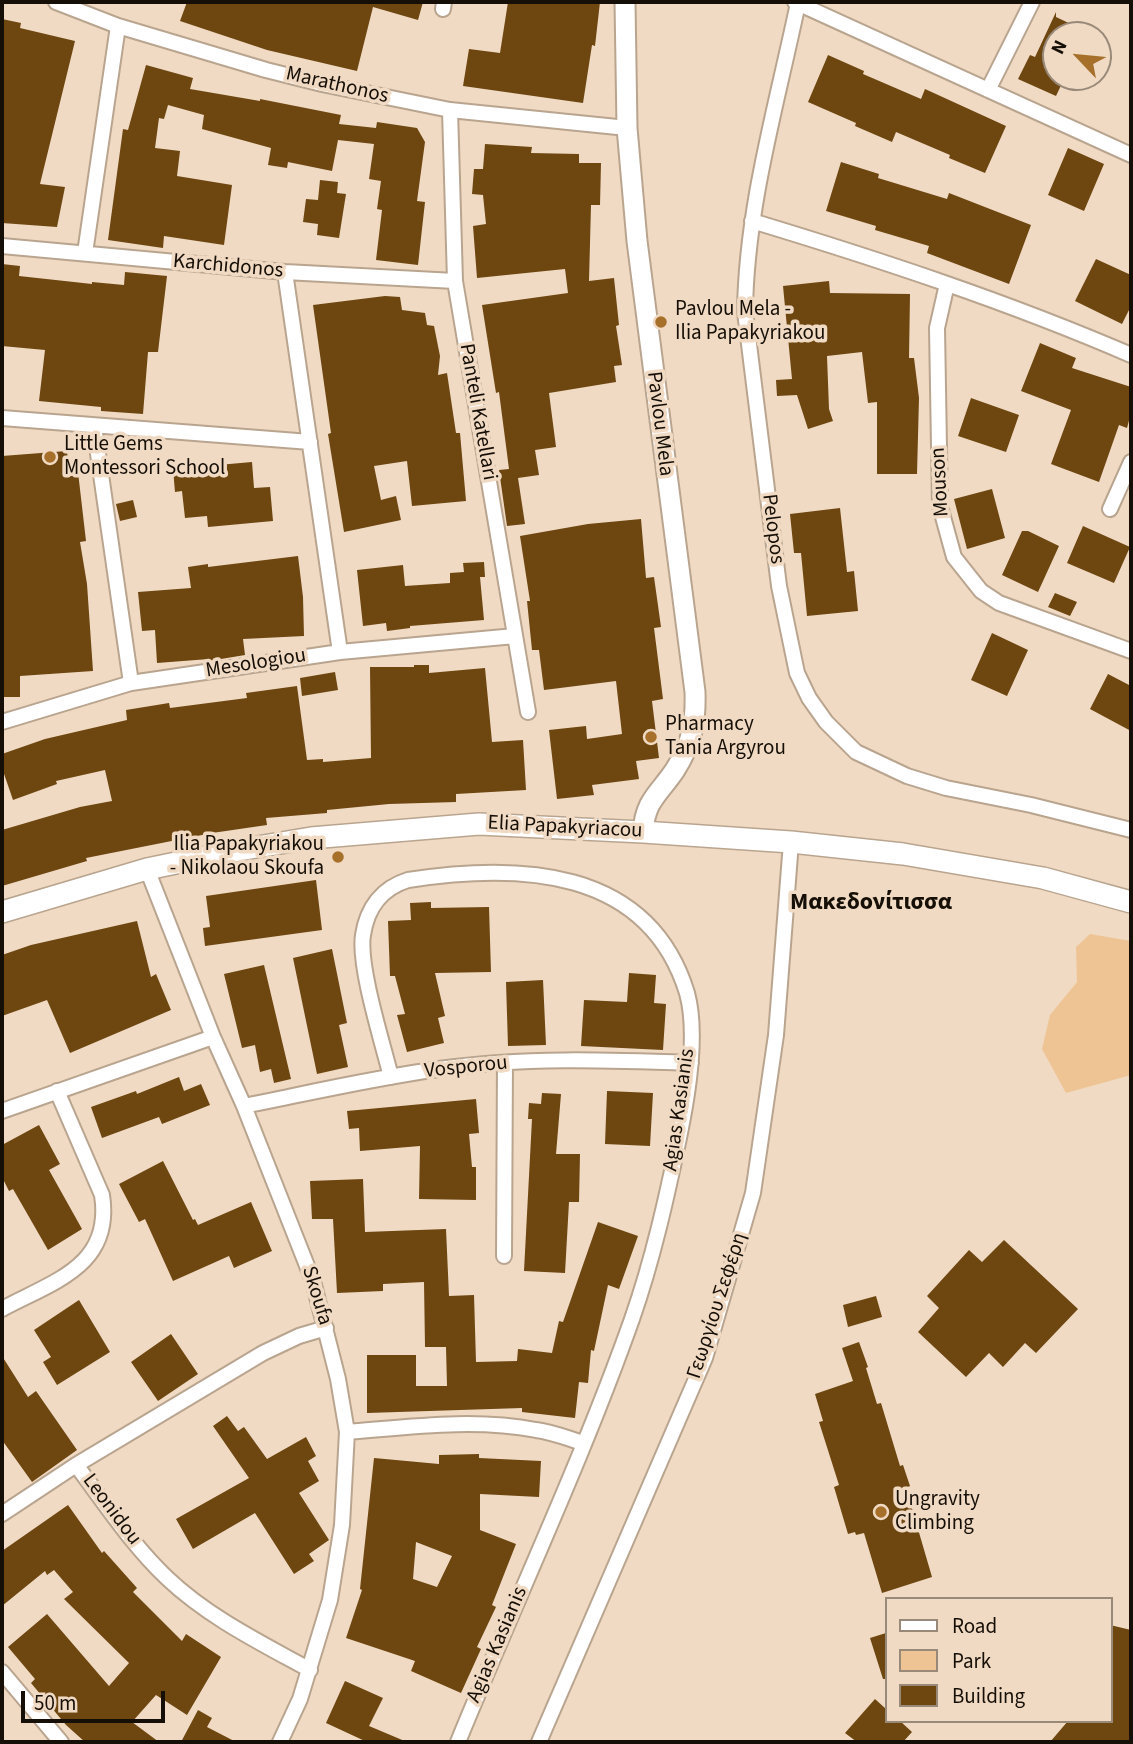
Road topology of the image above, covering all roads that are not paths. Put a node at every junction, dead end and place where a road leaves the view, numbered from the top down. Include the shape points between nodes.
1 (56, 2) edge
2 (625, 2) edge
3 (797, 2) edge
4 (1032, 2) edge
5 (118, 26) junction
6 (988, 90) junction
7 (450, 110) junction
8 (626, 128) junction
9 (1131, 155) edge
10 (752, 221) junction
11 (2, 246) edge
12 (85, 253) junction
13 (285, 272) junction
14 (455, 281) junction
15 (947, 284) junction
16 (1131, 355) edge
17 (2, 418) edge
18 (94, 426) junction
19 (310, 442) junction
20 (1131, 462) edge
21 (1110, 509) dead end
22 (515, 636) junction
23 (1131, 651) edge
24 (340, 652) junction
25 (131, 683) junction
26 (528, 712) dead end
27 (2, 722) edge
28 (1131, 830) edge
29 (643, 832) junction
30 (791, 842) junction
31 (147, 869) junction
32 (1131, 902) edge
33 (2, 912) edge
34 (213, 1037) junction
35 (505, 1063) junction
36 (691, 1063) junction
37 (391, 1077) junction
38 (57, 1091) junction
39 (244, 1106) junction
40 (2, 1111) edge
41 (504, 1256) dead end
42 (2, 1309) edge
43 (326, 1328) junction
44 (347, 1432) junction
45 (583, 1443) junction
46 (76, 1465) junction
47 (2, 1514) edge
48 (310, 1670) junction
49 (2, 1672) edge
50 (61, 1742) edge
51 (280, 1742) edge
52 (458, 1742) edge
53 (539, 1742) edge

1 - 5 street, Marathonos
2 - 8 street, Pavlou Mela
3 - 6 street
3 - 10 street, Pelopos
4 - 6 street
5 - 7 street, Marathonos via 266,70
5 - 12 street
6 - 9 street
7 - 8 street, Marathonos
7 - 14 street, Panteli Katellari
8 - 29 street, Pavlou Mela via 650,357 695,692 691,737 674,771 651,800
10 - 15 street
10 - 28 street, Pelopos via 745,312 779,586 797,673 809,698 856,752 907,776
11 - 12 street, Karchidonos
12 - 13 street, Karchidonos
13 - 14 street, Karchidonos
13 - 19 street
14 - 22 street, Panteli Katellari
15 - 16 street
15 - 23 street, Mouson via 937,328 940,506 954,556 981,591 999,603
17 - 18 street
18 - 19 street
18 - 25 street
19 - 24 street
20 - 21 street
22 - 24 street, Mesologiou
22 - 26 street, Panteli Katellari
24 - 25 street, Mesologiou
25 - 27 street, Mesologiou
29 - 30 main road, Elia Papakyriacou
29 - 31 main road, Elia Papakyriacou via 479,824 311,838
30 - 32 main road, Elia Papakyriacou via 954,861 1043,878
30 - 53 street, Γεωργίου Σεφέρη via 776,1035 753,1194 705,1358
31 - 33 main road, Elia Papakyriacou
31 - 34 street, Skoufa
34 - 38 street
34 - 39 street, Skoufa
35 - 36 street, Vosporou
35 - 37 street, Vosporou
35 - 41 street
36 - 37 street, Agias Kasianis via 687,995 670,956 643,921 613,898 576,882 484,871 397,883 372,907 362,936 363,953
36 - 45 street, Agias Kasianis via 655,1241 632,1319
37 - 39 street, Vosporou
38 - 40 street
38 - 42 street via 102,1195 101,1235 75,1270
39 - 43 street, Skoufa via 313,1281
43 - 44 street, Skoufa
43 - 46 street, Leonidou via 263,1353
44 - 45 street via 443,1424 520,1427
44 - 48 street, Skoufa via 338,1559
45 - 52 street, Agias Kasianis
46 - 47 street
46 - 48 street, Leonidou via 167,1578 240,1631
48 - 51 street, Skoufa
49 - 50 street

